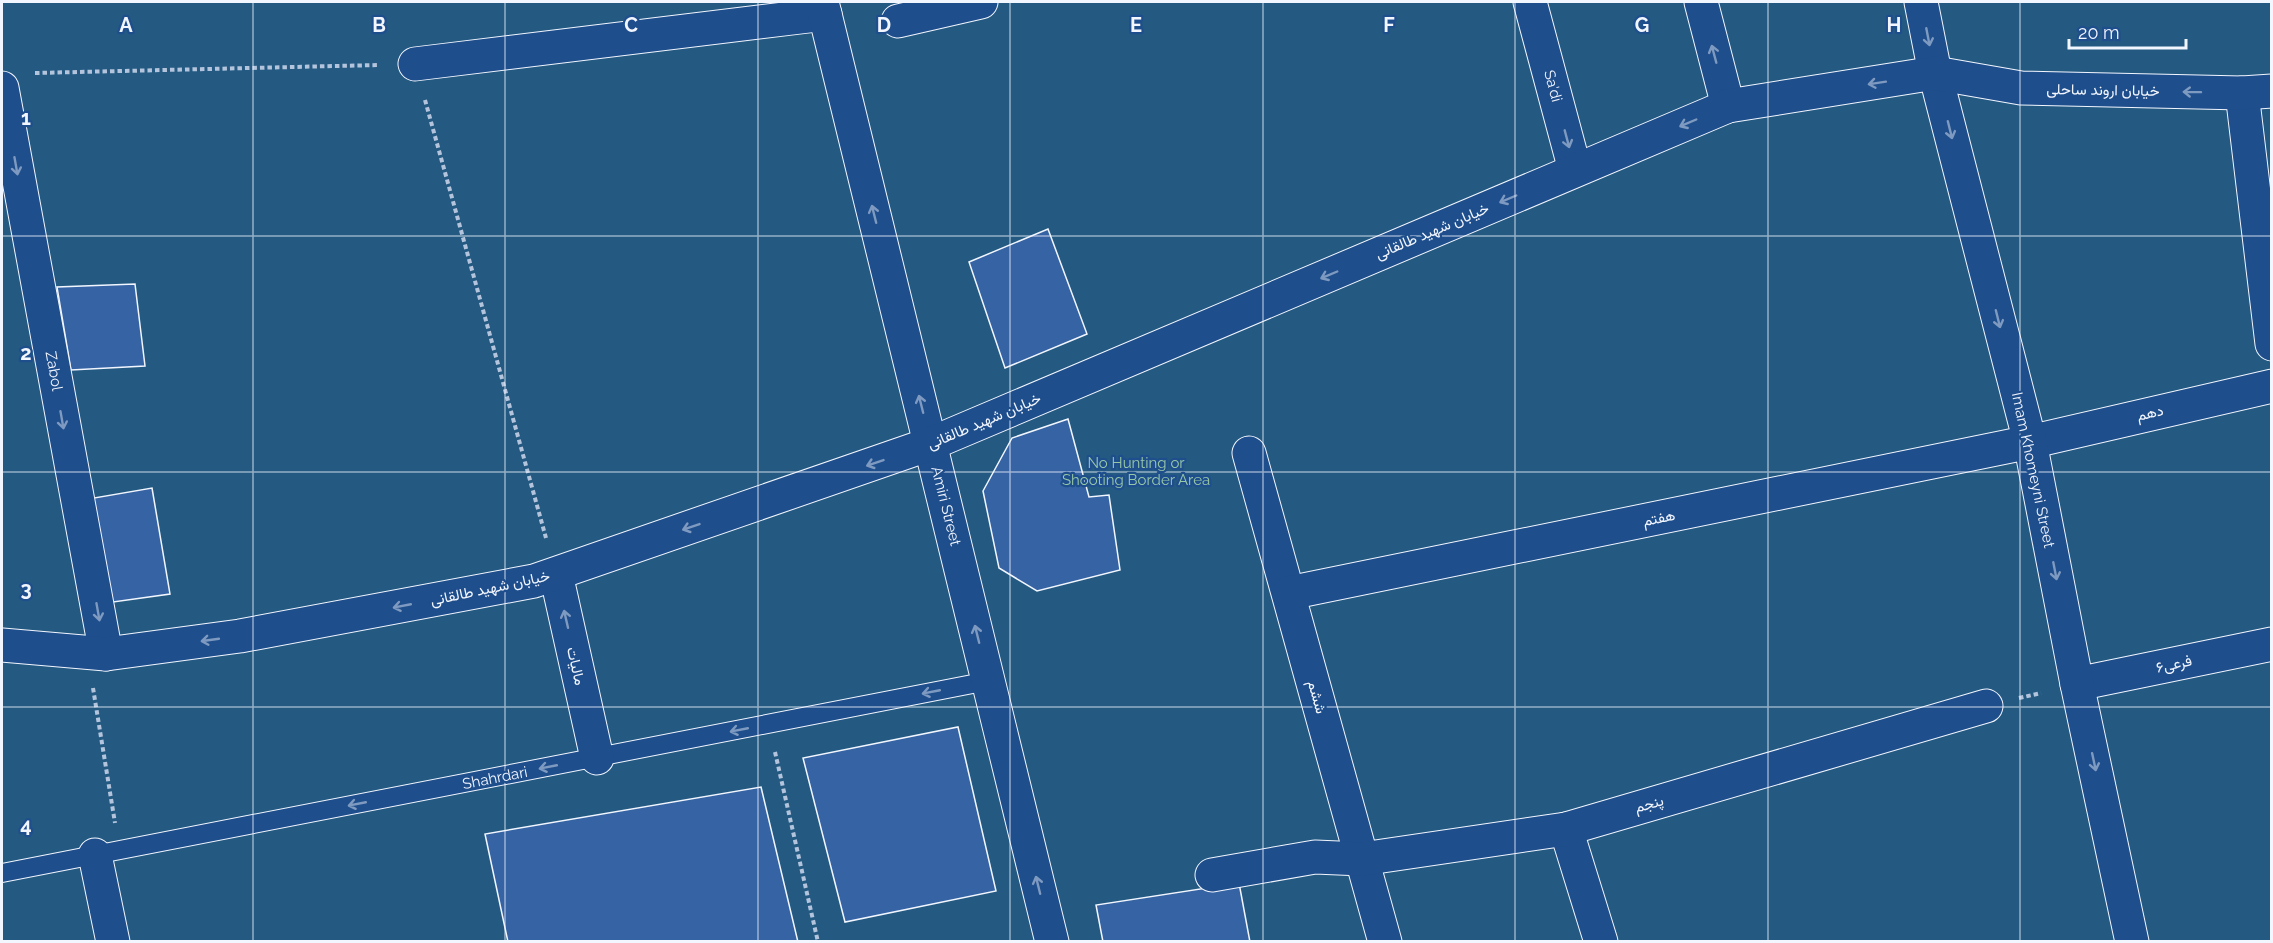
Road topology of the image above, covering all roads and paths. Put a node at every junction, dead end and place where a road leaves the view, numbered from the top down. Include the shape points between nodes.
1 (981, 2) edge
2 (1530, 2) edge
3 (1701, 2) edge
4 (1921, 2) edge
5 (824, 8) edge
6 (898, 21) dead end
7 (415, 64) junction
8 (1935, 74) junction
9 (13, 80) edge
10 (2257, 92) edge
11 (1728, 106) junction
12 (1575, 170) junction
13 (2271, 344) edge
14 (2271, 386) edge
15 (2030, 442) junction
16 (930, 444) junction
17 (1249, 453) dead end
18 (556, 574) junction
19 (1289, 594) junction
20 (2271, 644) edge
21 (2, 645) edge
22 (96, 653) junction
23 (988, 681) junction
24 (2077, 684) junction
25 (1986, 705) joint
26 (768, 724) junction
27 (597, 758) junction
28 (1566, 829) junction
29 (107, 852) junction
30 (1362, 859) junction
31 (2, 873) edge
32 (1212, 875) dead end
33 (113, 942) edge
34 (818, 942) edge
35 (1052, 942) edge
36 (1385, 942) edge
37 (1600, 942) edge
38 (2132, 942) edge

1 - 6 street
2 -> 12 street, Sa'di
11 -> 3 street
4 -> 8 street, Imam Khomeyni Street
5 - 7 street
16 -> 5 street, Amiri Street
7 - 9 path
7 - 18 path
10 -> 8 street, خیابان اروند ساحلی via 2020,88
8 -> 11 street, خیابان شهيد طالقانی
8 -> 15 street, Imam Khomeyni Street
9 -> 22 street, Zabol
10 - 13 street
11 -> 12 street, خیابان شهيد طالقانی
12 -> 16 street, خیابان شهيد طالقانی
14 - 15 street, دهم
15 - 19 street, هفتم
15 -> 24 street, Imam Khomeyni Street
16 -> 18 street, خیابان شهيد طالقانی
23 -> 16 street, Amiri Street
17 - 19 street, ششم
18 -> 22 street, خیابان شهيد طالقانی via 240,636
27 -> 18 street, مالیات
19 - 30 street, ششم
20 - 24 street, فرعی۶
21 - 22 street, خیابان شهيد طالقانی
22 - 29 path
23 -> 26 lane, Shahrdari
35 -> 23 street, Amiri Street
24 - 25 path
24 -> 38 street, Imam Khomeyni Street
25 - 28 street, پنجم
26 -> 27 lane, Shahrdari
26 - 34 path
27 -> 29 lane, Shahrdari
28 - 30 street, پنجم
28 - 37 street
29 - 31 lane, Shahrdari
29 - 33 street
30 - 32 street, پنجم via 1315,857
30 - 36 street, ششم

